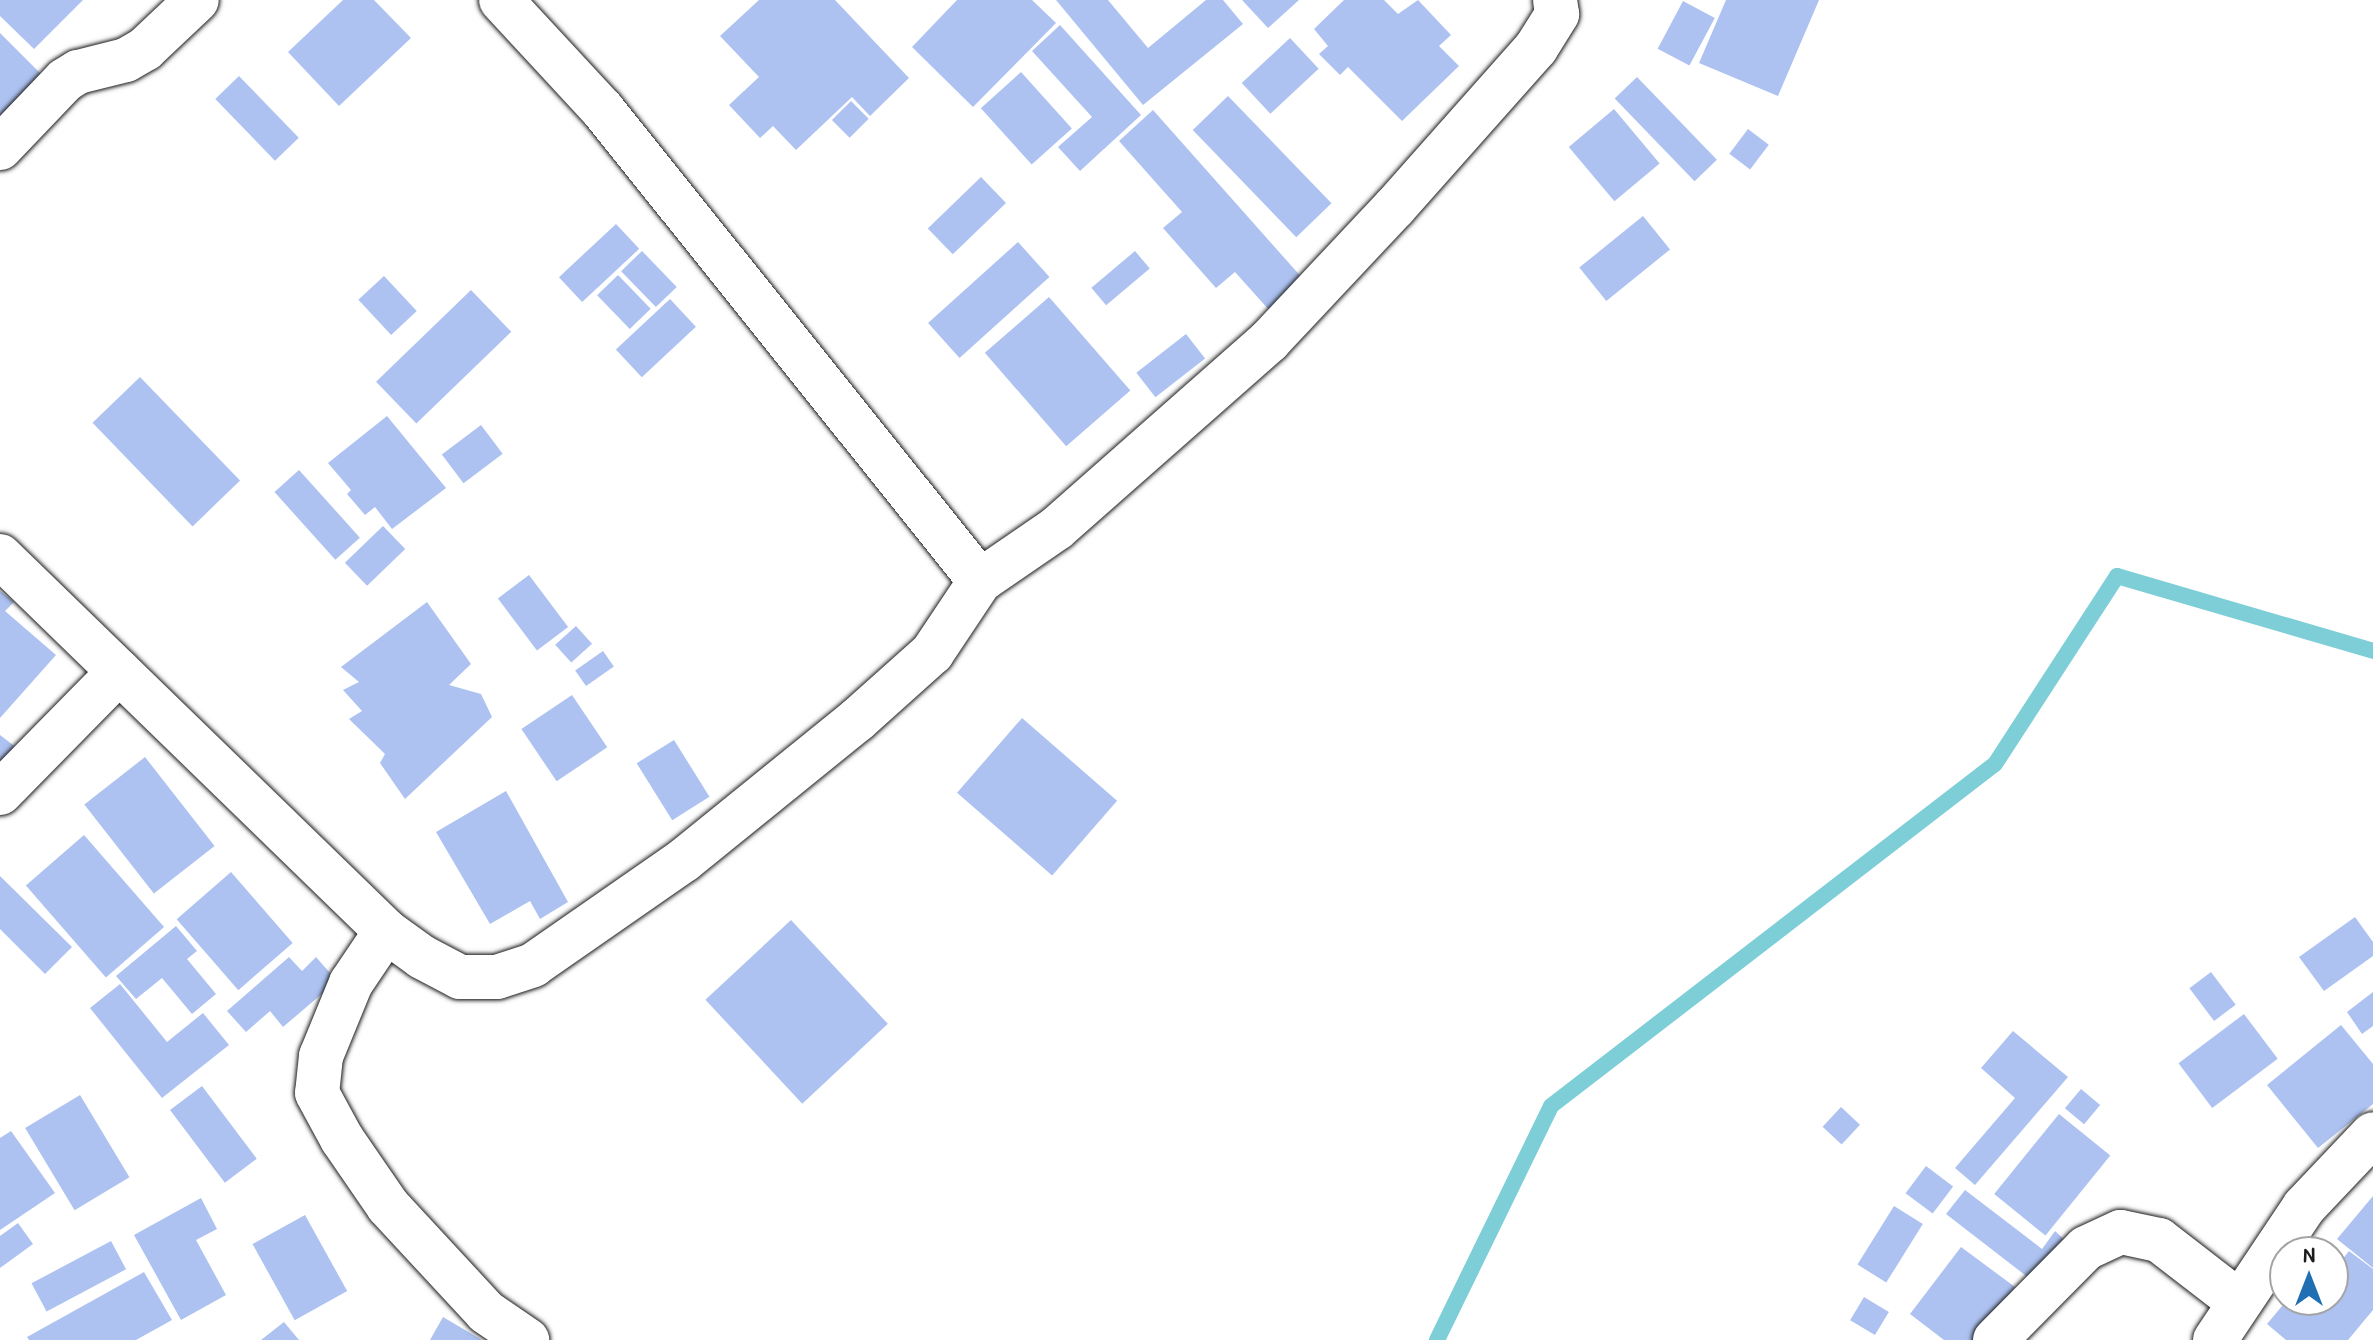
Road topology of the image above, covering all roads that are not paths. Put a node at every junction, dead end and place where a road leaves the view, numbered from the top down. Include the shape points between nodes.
1 (197, 0) edge
2 (501, 0) edge
3 (1555, 0) edge
4 (0, 148) edge
5 (0, 556) edge
6 (980, 581) junction
7 (119, 672) junction
8 (0, 793) edge
9 (386, 931) junction
10 (2373, 1134) edge
11 (2238, 1301) junction
12 (527, 1340) edge
13 (1995, 1340) edge
14 (2215, 1340) edge

1 - 4 street via 136,55 65,80
2 - 6 street via 602,109
3 - 6 street via 1557,14 1536,48 1269,341 1057,528
5 - 7 street
6 - 9 street via 932,653 857,720 684,860 533,965 497,977 460,977
7 - 8 street
7 - 9 street
9 - 12 street via 351,983 321,1056 317,1093 388,1206 486,1312
10 - 11 street via 2304,1207
11 - 13 street via 2159,1240 2121,1232 2086,1248
11 - 14 street

